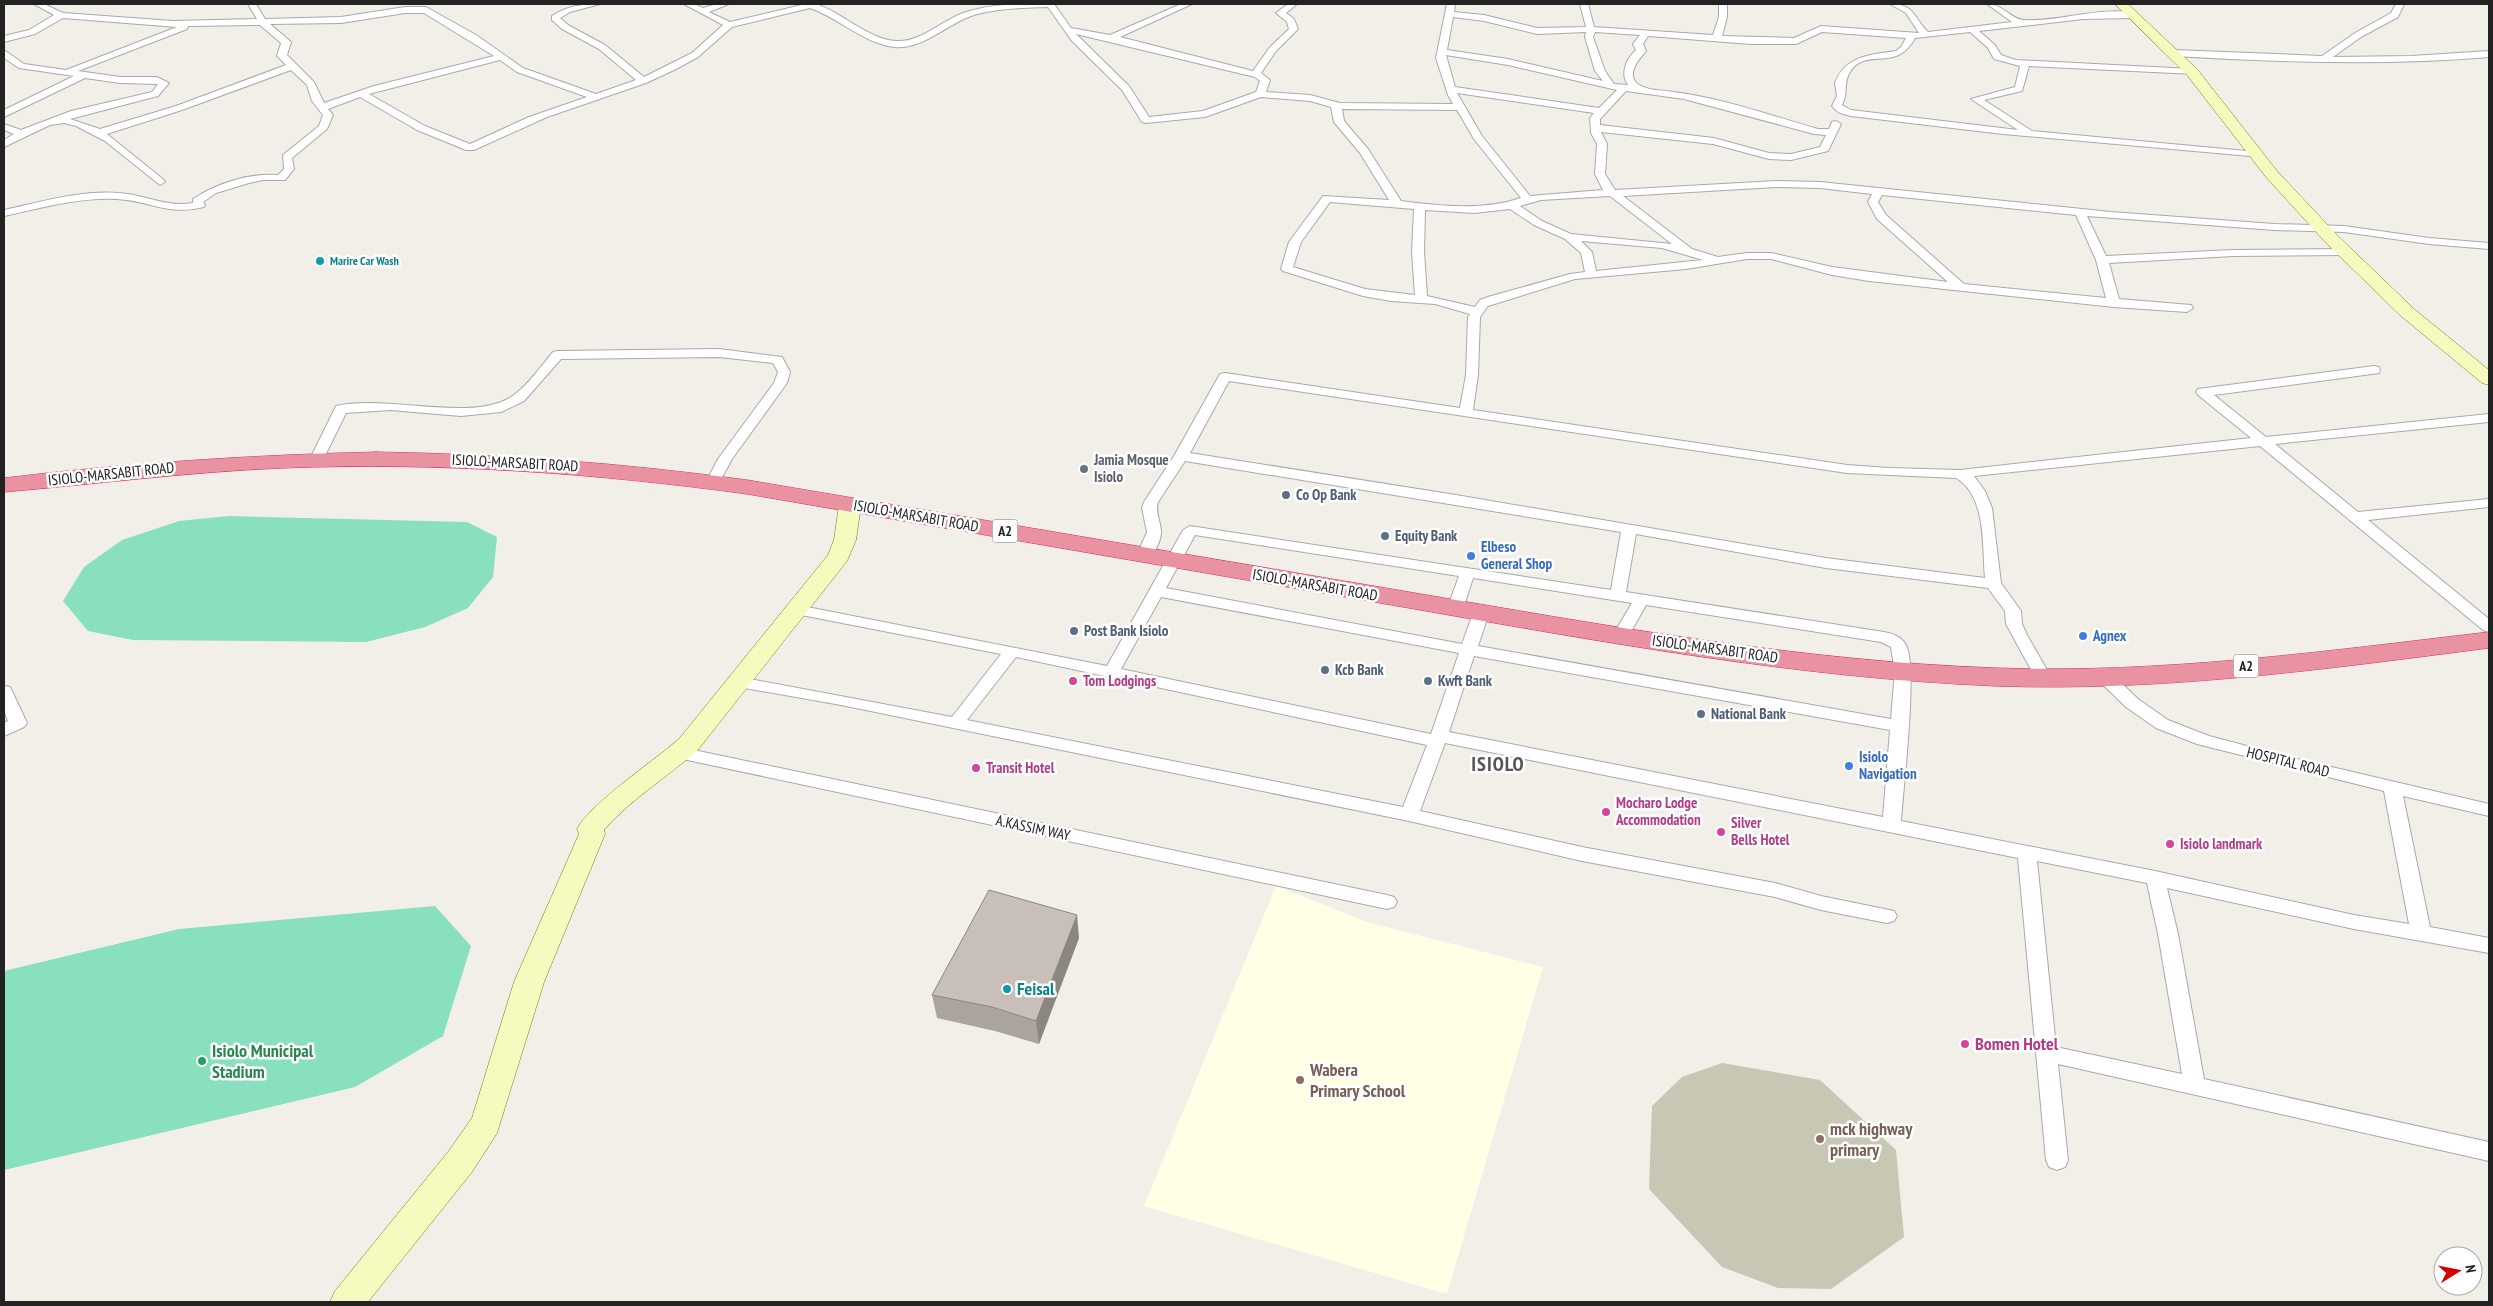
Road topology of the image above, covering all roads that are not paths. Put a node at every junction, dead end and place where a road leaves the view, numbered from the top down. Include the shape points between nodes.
1 (38, 4) edge
2 (252, 4) edge
3 (596, 4) edge
4 (688, 4) edge
5 (725, 4) edge
6 (1049, 4) edge
7 (1188, 4) edge
8 (1293, 4) edge
9 (1451, 4) edge
10 (1584, 4) edge
11 (1723, 4) edge
12 (1894, 4) edge
13 (1991, 4) edge
14 (2121, 4) edge
15 (2400, 4) edge
16 (573, 6) edge
17 (702, 11) junction
18 (1450, 14) junction
19 (61, 15) junction
20 (2133, 15) junction
21 (263, 22) junction
22 (194, 24) junction
23 (2022, 24) junction
24 (729, 26) junction
25 (1069, 30) junction
26 (1591, 30) junction
27 (1973, 30) junction
28 (1646, 33) junction
29 (1926, 35) junction
30 (1912, 36) junction
31 (1111, 38) junction
32 (1718, 38) junction
33 (4, 39) edge
34 (1442, 52) junction
35 (4, 53) edge
36 (2174, 53) junction
37 (2489, 54) edge
38 (500, 57) junction
39 (2324, 59) junction
40 (2025, 64) junction
41 (22, 66) junction
42 (291, 67) junction
43 (70, 71) junction
44 (9, 72) dead end
45 (2192, 72) junction
46 (86, 74) junction
47 (1255, 74) junction
48 (643, 80) junction
49 (1611, 86) junction
50 (1624, 88) junction
51 (1452, 89) junction
52 (1640, 89) junction
53 (362, 94) junction
54 (1260, 94) junction
55 (596, 97) junction
56 (1338, 106) junction
57 (323, 107) junction
58 (1459, 107) junction
59 (1601, 111) junction
60 (1843, 111) junction
61 (4, 114) edge
62 (56, 121) junction
63 (4, 127) edge
64 (1596, 128) junction
65 (1833, 132) junction
66 (99, 133) junction
67 (23, 134) junction
68 (2034, 136) junction
69 (4, 144) edge
70 (2258, 155) junction
71 (160, 182) dead end
72 (1880, 190) junction
73 (1612, 193) junction
74 (1526, 198) junction
75 (1397, 204) junction
76 (1512, 205) junction
77 (1420, 206) junction
78 (2080, 212) junction
79 (4, 213) edge
80 (2324, 229) junction
81 (1569, 238) junction
82 (2489, 246) edge
83 (1688, 251) junction
84 (2346, 252) junction
85 (1719, 260) junction
86 (2102, 260) junction
87 (1591, 274) junction
88 (1959, 285) junction
89 (1421, 299) junction
90 (2114, 303) junction
91 (2187, 308) dead end
92 (1477, 312) junction
93 (2374, 370) dead end
94 (2489, 379) edge
95 (1466, 413) junction
96 (2489, 418) edge
97 (2261, 441) junction
98 (1181, 456) junction
99 (317, 459) junction
100 (1960, 474) junction
101 (713, 482) junction
102 (4, 485) edge
103 (2489, 503) edge
104 (850, 505) junction
105 (2354, 517) junction
106 (1629, 529) junction
107 (1145, 555) junction
108 (1174, 560) junction
109 (1468, 572) junction
110 (1993, 584) junction
111 (1156, 592) junction
112 (1618, 595) junction
113 (1642, 599) junction
114 (1455, 609) junction
115 (797, 610) junction
116 (1481, 613) junction
117 (2489, 627) edge
118 (1621, 635) junction
119 (2489, 640) edge
120 (1469, 650) junction
121 (1012, 651) junction
122 (1112, 671) junction
123 (1903, 672) junction
124 (2104, 676) junction
125 (2043, 677) junction
126 (739, 682) junction
127 (4, 691) edge
128 (956, 723) junction
129 (1897, 726) junction
130 (4, 730) edge
131 (1438, 738) junction
132 (679, 754) junction
133 (2392, 787) junction
134 (2489, 810) edge
135 (1409, 815) junction
136 (1891, 826) junction
137 (2027, 854) junction
138 (2155, 878) junction
139 (1388, 902) dead end
140 (1887, 916) dead end
141 (2420, 933) junction
142 (2489, 945) edge
143 (2047, 1053) junction
144 (2194, 1084) junction
145 (2489, 1152) edge
146 (2057, 1160) dead end
147 (347, 1302) edge

1 - 19 street
2 - 21 street
3 - 16 street
4 - 17 street
5 - 17 street
6 - 24 street via 993,9 968,15 900,44 884,41 811,5
6 - 25 street
7 - 31 street
8 - 47 street via 1280,13 1291,21 1294,29 1273,49
9 - 18 street
10 - 26 street
11 - 32 street
12 - 29 street via 1909,11
13 - 23 street
14 - 20 street
15 - 39 street via 2395,15 2358,34
16 - 48 street via 558,14 556,20 602,46
17 - 24 street
18 - 26 street via 1484,18 1537,31
18 - 34 street
19 - 22 street
19 - 33 street via 32,32
20 - 23 street via 2083,16
20 - 36 street
21 - 22 street
21 - 38 street via 350,19 426,10
21 - 42 street via 286,42 282,56
22 - 43 street
23 - 27 street
24 - 48 street via 697,55
25 - 31 street
25 - 54 street via 1093,58 1126,88 1146,120 1205,114
26 - 28 street
26 - 49 street via 1588,35 1598,67
27 - 29 street
27 - 40 street via 1992,47 1997,57
28 - 32 street
28 - 52 street via 1638,44 1640,51 1631,62 1629,77 1631,83
29 - 30 street
30 - 32 street via 1826,29 1796,41
30 - 60 street via 1899,53 1861,59 1851,65 1840,83 1842,96 1837,106
31 - 47 street
34 - 49 street via 1508,62
34 - 51 street via 1444,69
35 - 41 street
36 - 39 street
36 - 45 street
37 - 39 street
38 - 53 street
38 - 55 street via 528,74
40 - 45 street
40 - 68 street via 2019,89 1976,99
41 - 43 street
41 - 44 street
42 - 57 street via 311,84 317,101
42 - 66 street
43 - 46 street
45 - 70 street
46 - 61 street
46 - 62 street via 164,83 155,94
47 - 54 street via 1265,80
48 - 55 street
49 - 50 street
50 - 52 street
50 - 59 street
51 - 58 street
51 - 59 street
52 - 65 street via 1685,96 1818,132
53 - 55 street via 421,128 470,148 552,111
53 - 57 street
54 - 56 street via 1310,98
56 - 58 street
56 - 75 street via 1339,122 1361,146
57 - 79 street via 328,115 326,122 287,157 289,169 281,178 263,177 228,186 202,196 197,201 200,205 170,209 111,196 69,200
58 - 74 street
59 - 64 street via 1595,118
60 - 65 street
60 - 68 street
62 - 66 street via 73,121
62 - 67 street
63 - 67 street
64 - 65 street via 1714,141 1752,154 1783,157 1802,156 1824,149
64 - 73 street via 1602,144 1600,174
66 - 71 street
67 - 69 street
68 - 70 street via 2126,141
70 - 80 street via 2284,188
72 - 73 street via 1776,184
72 - 78 street
72 - 88 street via 1873,202 1881,217
73 - 74 street
73 - 83 street
74 - 76 street
75 - 77 street
75 - 89 street via 1327,198 1294,242 1287,269 1363,292
76 - 77 street via 1475,208
76 - 81 street via 1538,223
77 - 89 street
78 - 80 street
78 - 86 street
80 - 82 street
80 - 84 street
81 - 83 street via 1662,245
81 - 87 street via 1586,252
83 - 85 street
84 - 86 street via 2233,253
84 - 94 street via 2406,312
85 - 87 street
85 - 88 street via 1770,256 1832,271
86 - 90 street
87 - 92 street via 1558,279 1492,300 1484,303
88 - 90 street
89 - 92 street
90 - 91 street
92 - 95 street via 1473,323 1472,375
93 - 97 street via 2203,392
95 - 98 street via 1225,377
95 - 100 street via 1847,469
96 - 97 street
97 - 100 street
97 - 105 street
98 - 106 street via 1456,498
98 - 107 street via 1151,502 1149,508 1154,532
99 - 101 highway, ISIOLO-MARSABIT ROAD / A2 via 512,461
99 - 101 street via 341,409 390,406 461,412 496,409 519,398 557,355 719,354 777,360 784,372 780,383 730,452
99 - 102 highway, ISIOLO-MARSABIT ROAD / A2 via 208,464
100 - 110 street via 1970,480 1985,508
101 - 104 highway, ISIOLO-MARSABIT ROAD / A2
103 - 105 street
104 - 107 highway, ISIOLO-MARSABIT ROAD / A2
104 - 115 street via 839,556
105 - 117 street
106 - 110 street via 1826,563
106 - 112 street
107 - 108 highway, ISIOLO-MARSABIT ROAD / A2
108 - 109 street via 1190,530
108 - 111 street
108 - 114 highway, ISIOLO-MARSABIT ROAD / A2
109 - 112 street
109 - 114 street
110 - 125 street via 2008,601 2019,635
111 - 120 street
111 - 122 street
112 - 113 street
113 - 118 street
113 - 123 street via 1884,637 1895,641 1899,647
114 - 116 highway, ISIOLO-MARSABIT ROAD / A2
115 - 121 street
115 - 126 street
116 - 118 highway, ISIOLO-MARSABIT ROAD / A2
116 - 120 street
118 - 123 highway, ISIOLO-MARSABIT ROAD / A2 via 1708,650
119 - 124 highway, A2 via 2330,659
120 - 129 street
120 - 131 street
121 - 122 street
121 - 128 street
122 - 131 street
123 - 125 highway, ISIOLO-MARSABIT ROAD / A2
123 - 129 street
124 - 125 highway, A2
124 - 133 street, HOSPITAL ROAD via 2132,703 2162,724 2203,740
126 - 128 street
126 - 132 street
127 - 130 street via 18,723
128 - 135 street
129 - 136 street
131 - 135 street
131 - 136 street
132 - 139 street, A.KASSIM WAY
132 - 147 street via 625,793 590,829 592,834 529,982 486,1123 460,1162
133 - 134 street, HOSPITAL ROAD
133 - 141 street
135 - 140 street
136 - 137 street
137 - 138 street
137 - 143 street
138 - 141 street via 2354,922
138 - 144 street
141 - 142 street
143 - 144 street
143 - 146 street
144 - 145 street

